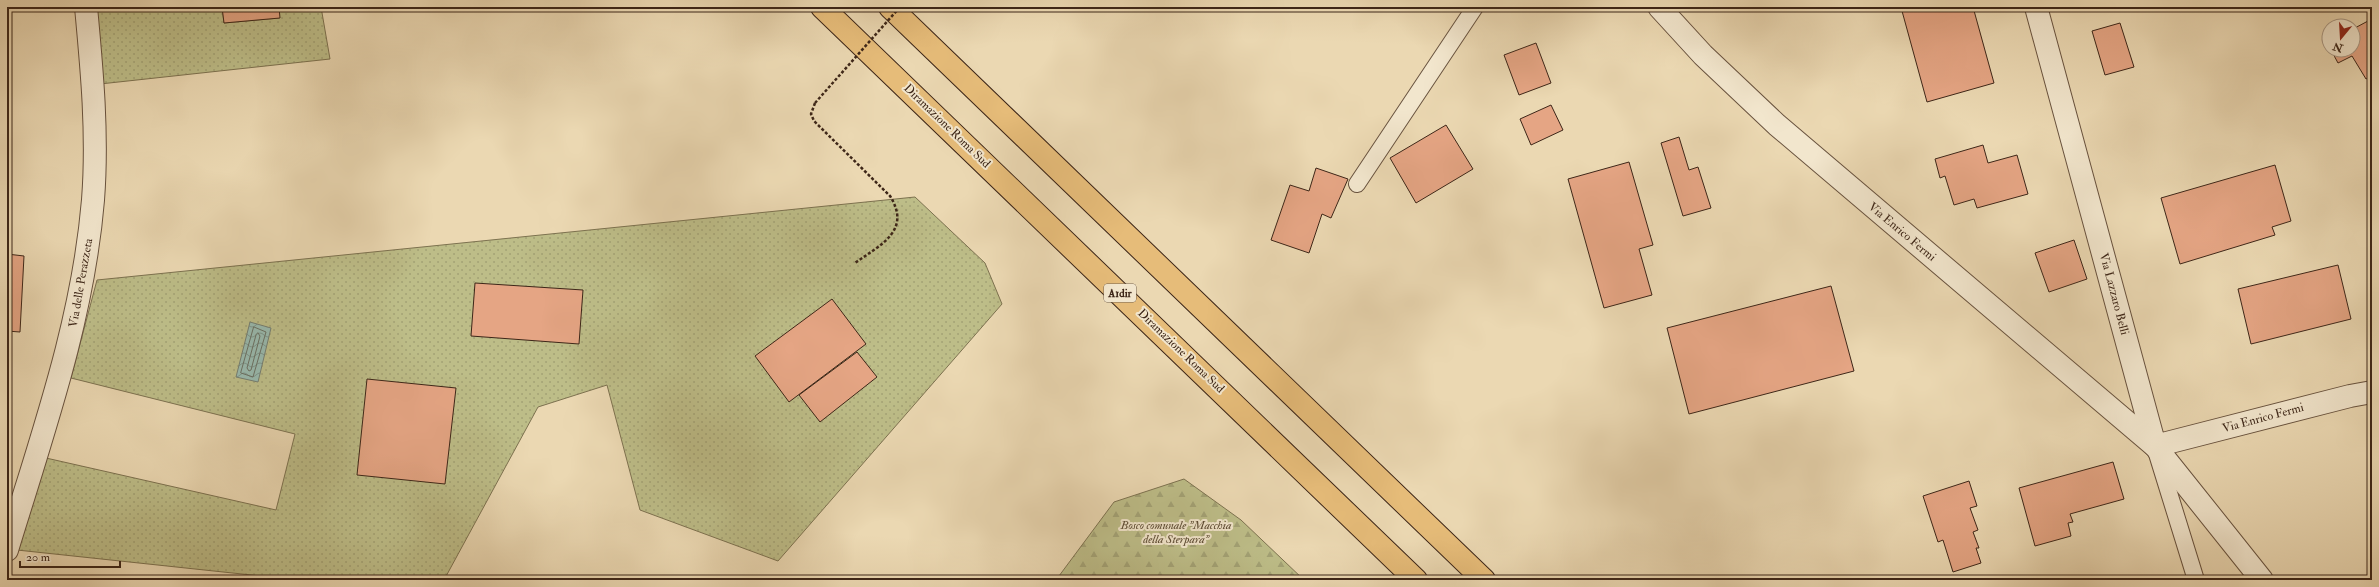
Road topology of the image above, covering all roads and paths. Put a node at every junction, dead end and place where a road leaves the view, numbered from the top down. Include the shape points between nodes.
1 (86, 7) edge
2 (822, 7) edge
3 (890, 7) edge
4 (900, 7) edge
5 (1475, 7) edge
6 (1659, 7) edge
7 (2036, 7) edge
8 (1357, 184) dead end
9 (855, 263) dead end
10 (2372, 392) edge
11 (2155, 446) junction
12 (7, 550) edge
13 (1416, 580) edge
14 (1484, 580) edge
15 (2196, 580) edge
16 (2262, 580) edge

1 - 12 street, Via delle Perazzeta via 94,99 95,150 93,198 85,264 76,318 63,366
2 - 13 highway, Diramazione Roma Sud / A1dir
3 - 14 highway
4 - 9 path, bridge via 815,103 811,114 814,121 896,205 897,226 892,234
5 - 8 lane
6 - 11 street, Via Enrico Fermi via 1703,56 1777,125
7 - 11 street, Via Lazzaro Belli
10 - 11 street, Via Enrico Fermi
11 - 15 lane, Via Lazzaro Belli
11 - 16 street, Via Enrico Fermi

